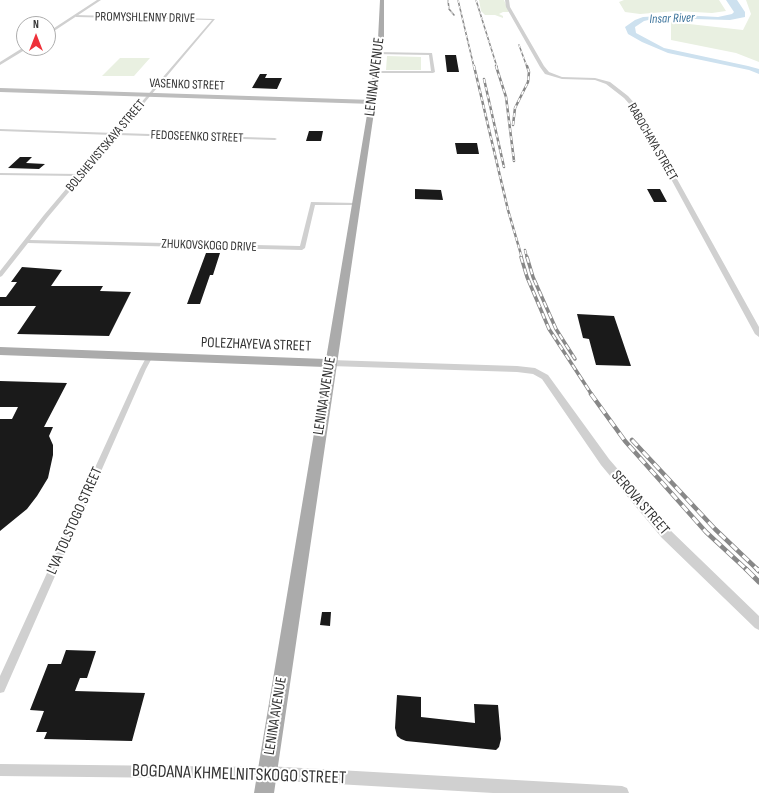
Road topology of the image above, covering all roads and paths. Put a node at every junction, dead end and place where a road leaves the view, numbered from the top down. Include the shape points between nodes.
1 (99, 0) edge
2 (382, 0) edge
3 (507, 0) edge
4 (76, 16) junction
5 (214, 19) joint
6 (56, 29) edge
7 (376, 53) junction
8 (16, 54) edge
9 (0, 64) edge
10 (375, 72) junction
11 (0, 90) edge
12 (150, 94) junction
13 (373, 102) junction
14 (0, 130) edge
15 (116, 134) junction
16 (275, 140) dead end
17 (0, 174) edge
18 (81, 175) junction
19 (356, 204) junction
20 (27, 241) junction
21 (0, 275) edge
22 (759, 334) edge
23 (0, 351) edge
24 (150, 356) junction
25 (330, 363) junction
26 (535, 371) joint
27 (759, 624) edge
28 (0, 688) edge
29 (0, 770) edge
30 (267, 773) junction
31 (264, 793) edge
32 (622, 793) edge

1 - 4 street
2 - 7 main road, LENINA AVENUE via 380,40
3 - 22 street, RABOCHAYA STREET via 508,7 547,73 562,78 603,81 634,106
4 - 5 street, PROMYSHLENNY DRIVE
4 - 6 street
5 - 12 street, BOLSHEVISTSKAYA STREET
7 - 10 main road, LENINA AVENUE
7 - 10 street via 431,54 433,72
8 - 9 street
10 - 13 main road, LENINA AVENUE
11 - 12 main road, VASENKO STREET
12 - 13 main road, VASENKO STREET
12 - 15 street, BOLSHEVISTSKAYA STREET
13 - 19 main road, LENINA AVENUE
14 - 15 street, FEDOSEENKO STREET
15 - 16 street, FEDOSEENKO STREET
15 - 18 street, BOLSHEVISTSKAYA STREET
17 - 18 street
18 - 20 street, BOLSHEVISTSKAYA STREET
19 - 20 street, ZHUKOVSKOGO DRIVE via 313,203 302,248
19 - 25 main road, LENINA AVENUE
20 - 21 street, BOLSHEVISTSKAYA STREET
23 - 24 main road, POLEZHAYEVA STREET
24 - 25 main road, POLEZHAYEVA STREET
24 - 28 street, L'VA TOLSTOGO STREET
25 - 26 street, POLEZHAYEVA STREET
25 - 30 main road, LENINA AVENUE
26 - 27 street, SEROVA STREET via 545,376 605,462 666,534
29 - 30 street, BOGDANA KHMELNITSKOGO STREET
30 - 31 main road, LENINA AVENUE
30 - 32 street, BOGDANA KHMELNITSKOGO STREET

